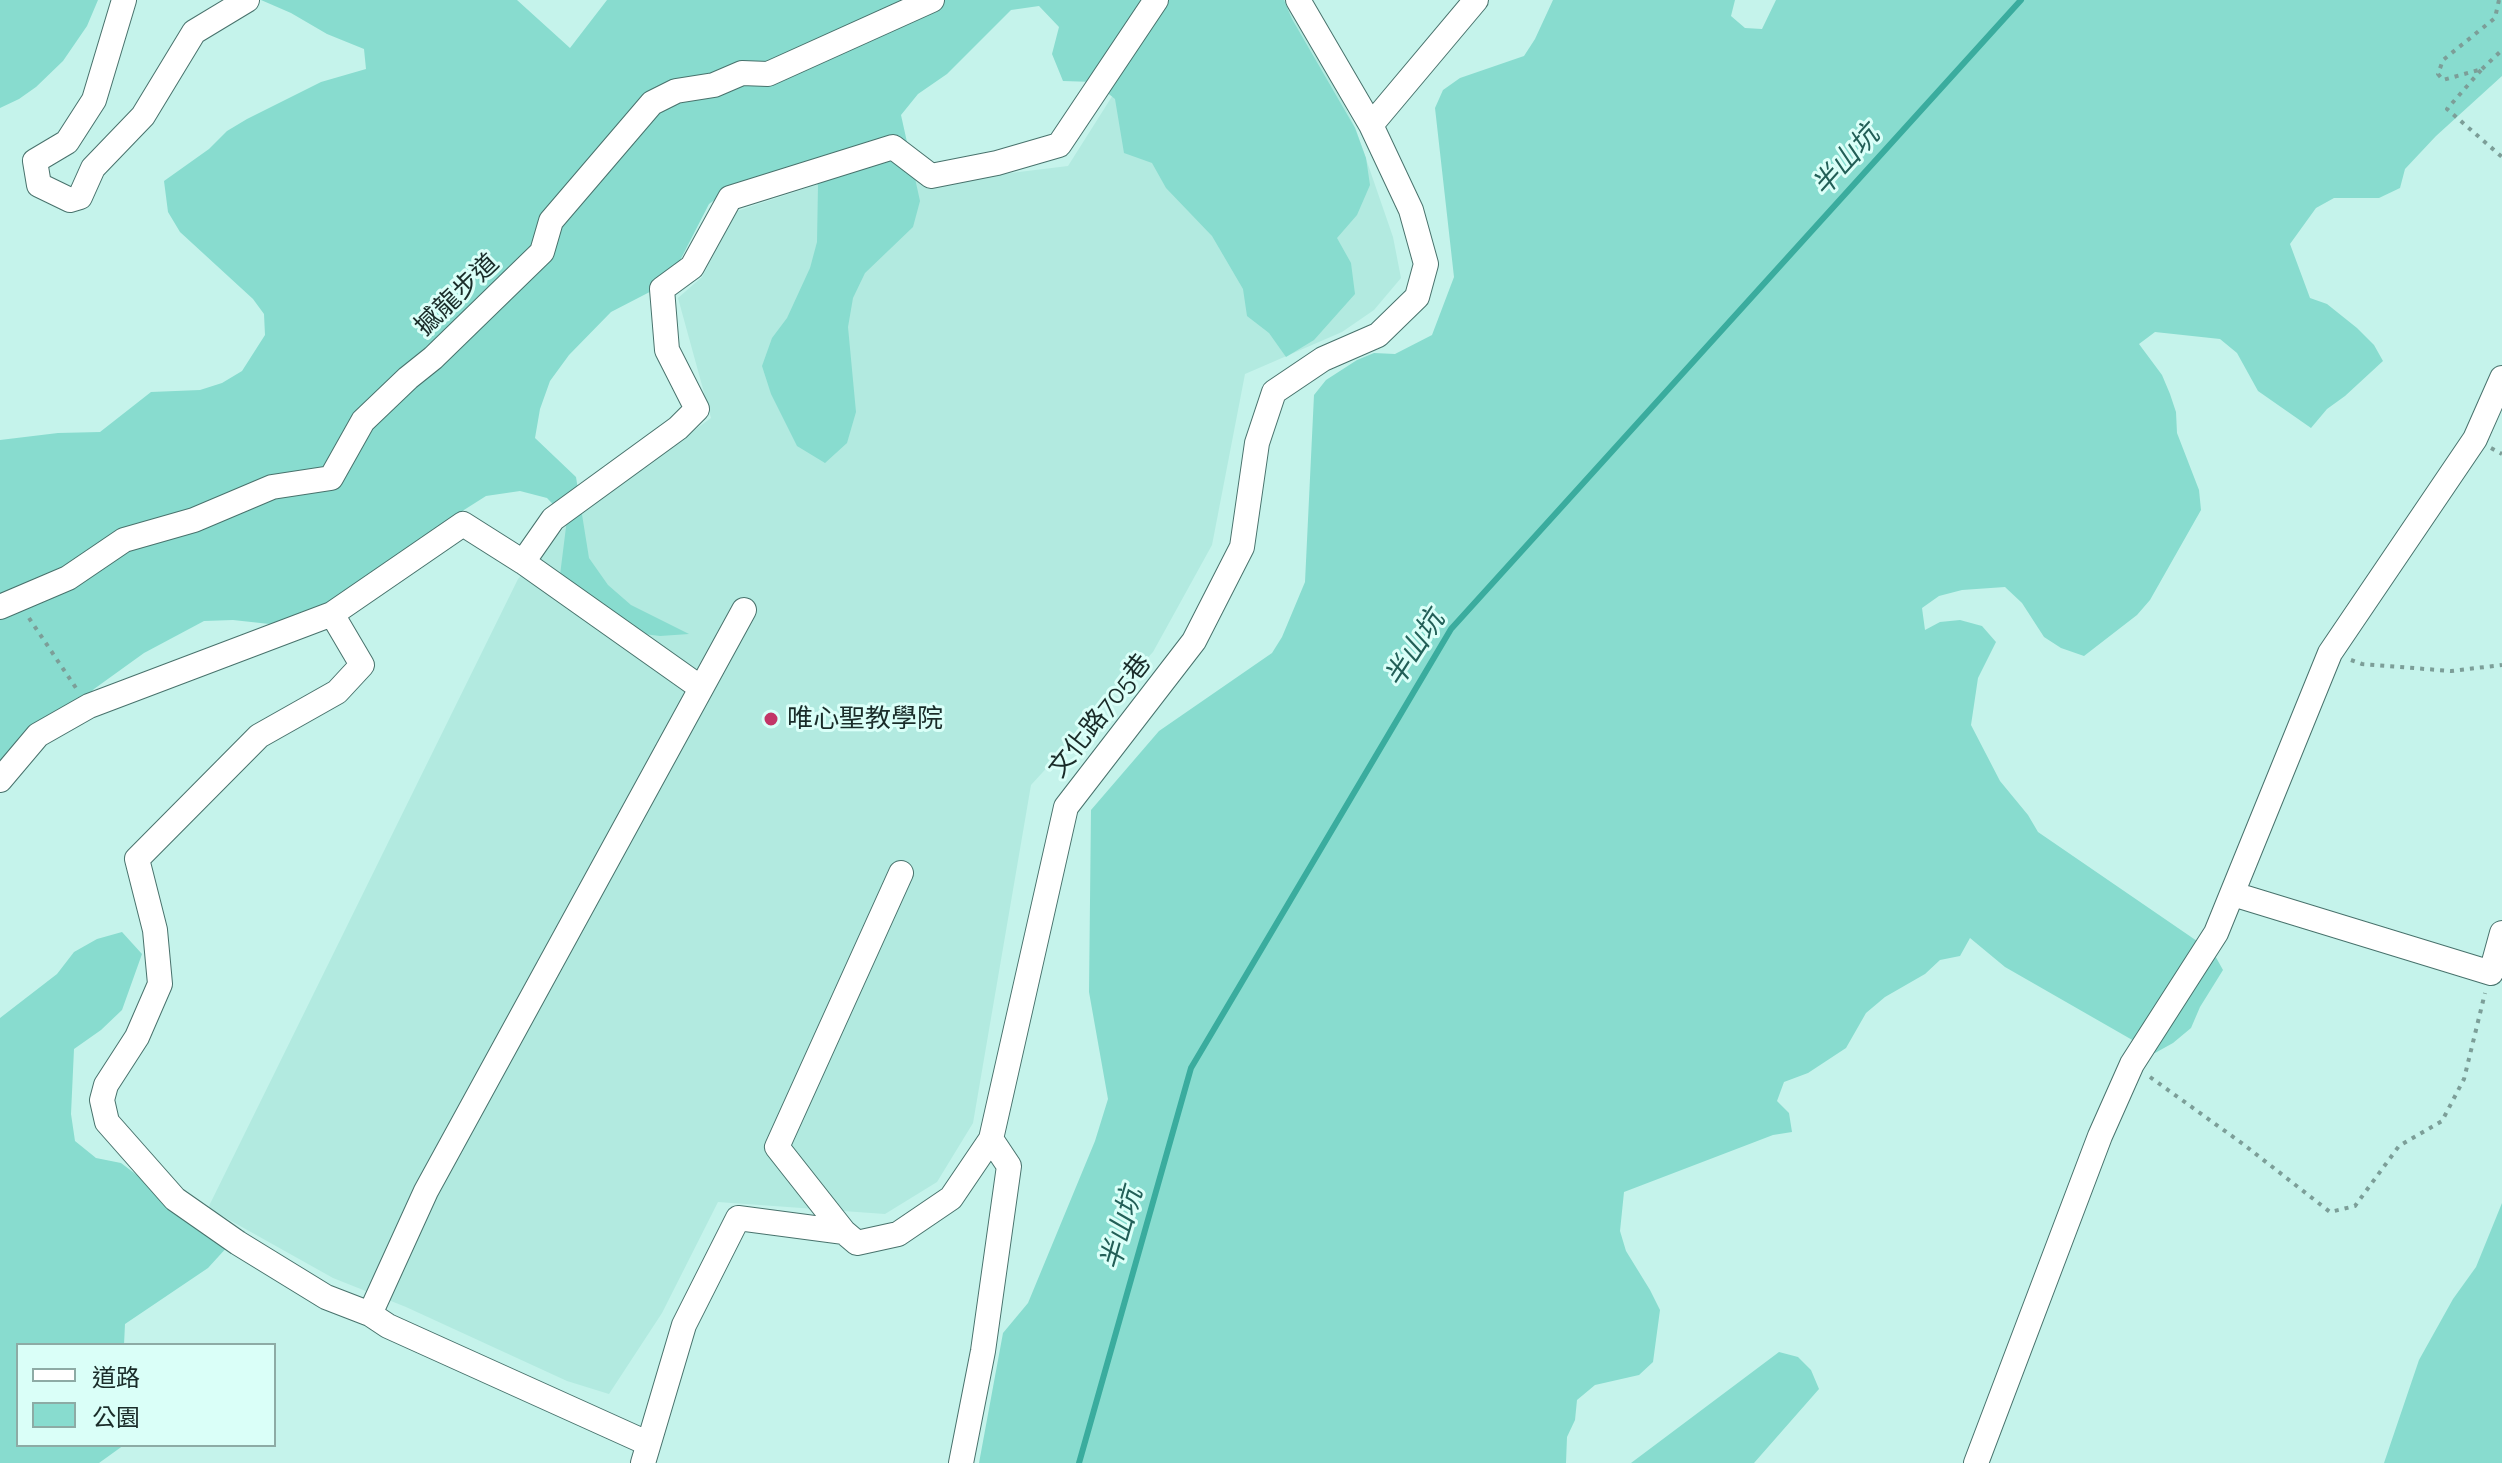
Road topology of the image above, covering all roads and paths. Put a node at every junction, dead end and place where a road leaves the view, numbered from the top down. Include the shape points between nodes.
1 (124, 0) edge
2 (247, 0) edge
3 (932, 0) edge
4 (1156, 0) edge
5 (1298, 0) edge
6 (1476, 0) edge
7 (2499, 0) edge
8 (2502, 50) edge
9 (2482, 69) junction
10 (1371, 125) junction
11 (2502, 157) edge
12 (2502, 378) edge
13 (523, 562) junction
14 (8, 603) edge
15 (744, 610) dead end
16 (332, 614) junction
17 (2330, 653) junction
18 (2502, 665) edge
19 (701, 688) junction
20 (89, 706) junction
21 (0, 780) edge
22 (901, 873) dead end
23 (2233, 894) junction
24 (2502, 933) edge
25 (2491, 973) junction
26 (2132, 1064) junction
27 (991, 1139) junction
28 (844, 1232) junction
29 (370, 1314) junction
30 (645, 1453) edge
31 (961, 1463) edge
32 (1976, 1463) edge

1 - 2 lane via 94,100 67,142 35,161 39,185 70,200 80,197 93,168 143,116 194,32
3 - 14 lane, 撼龍步道 via 768,74 742,73 652,103 551,221 542,252 363,421 331,478 272,487 194,520 124,540 68,578
4 - 13 lane via 1059,145 931,176 893,147 730,198 692,267 662,289 667,350 697,409 553,519
5 - 10 lane, 文化路705巷
6 - 10 lane
7 - 9 path via 2495,18 2443,60 2438,74 2443,80
8 - 9 path
9 - 11 path via 2447,109
10 - 27 lane, 文化路705巷 via 1411,210 1426,264 1417,297 1378,335 1323,359 1274,392 1257,443 1242,547 1194,641 1066,807
12 - 17 lane via 2475,439
13 - 16 lane via 463,524
13 - 19 lane
14 - 20 path
15 - 19 lane
16 - 20 lane
16 - 29 lane via 362,665 337,692 259,736 137,859 155,930 160,984 102,1100 107,1122 175,1199 326,1297
17 - 18 path via 2362,664 2451,671
17 - 23 lane
19 - 29 lane via 426,1191
20 - 21 lane via 38,735
22 - 28 lane via 777,1147
23 - 25 lane
23 - 26 lane via 2216,933
24 - 25 lane
25 - 26 path via 2464,1079 2442,1121 2399,1146 2355,1206 2330,1212
26 - 32 lane via 2094,1150
27 - 28 lane, 文化路705巷 via 951,1198 898,1234 857,1243
27 - 31 lane via 1009,1166
28 - 30 lane, 文化路705巷 via 738,1218 684,1325
29 - 30 lane

